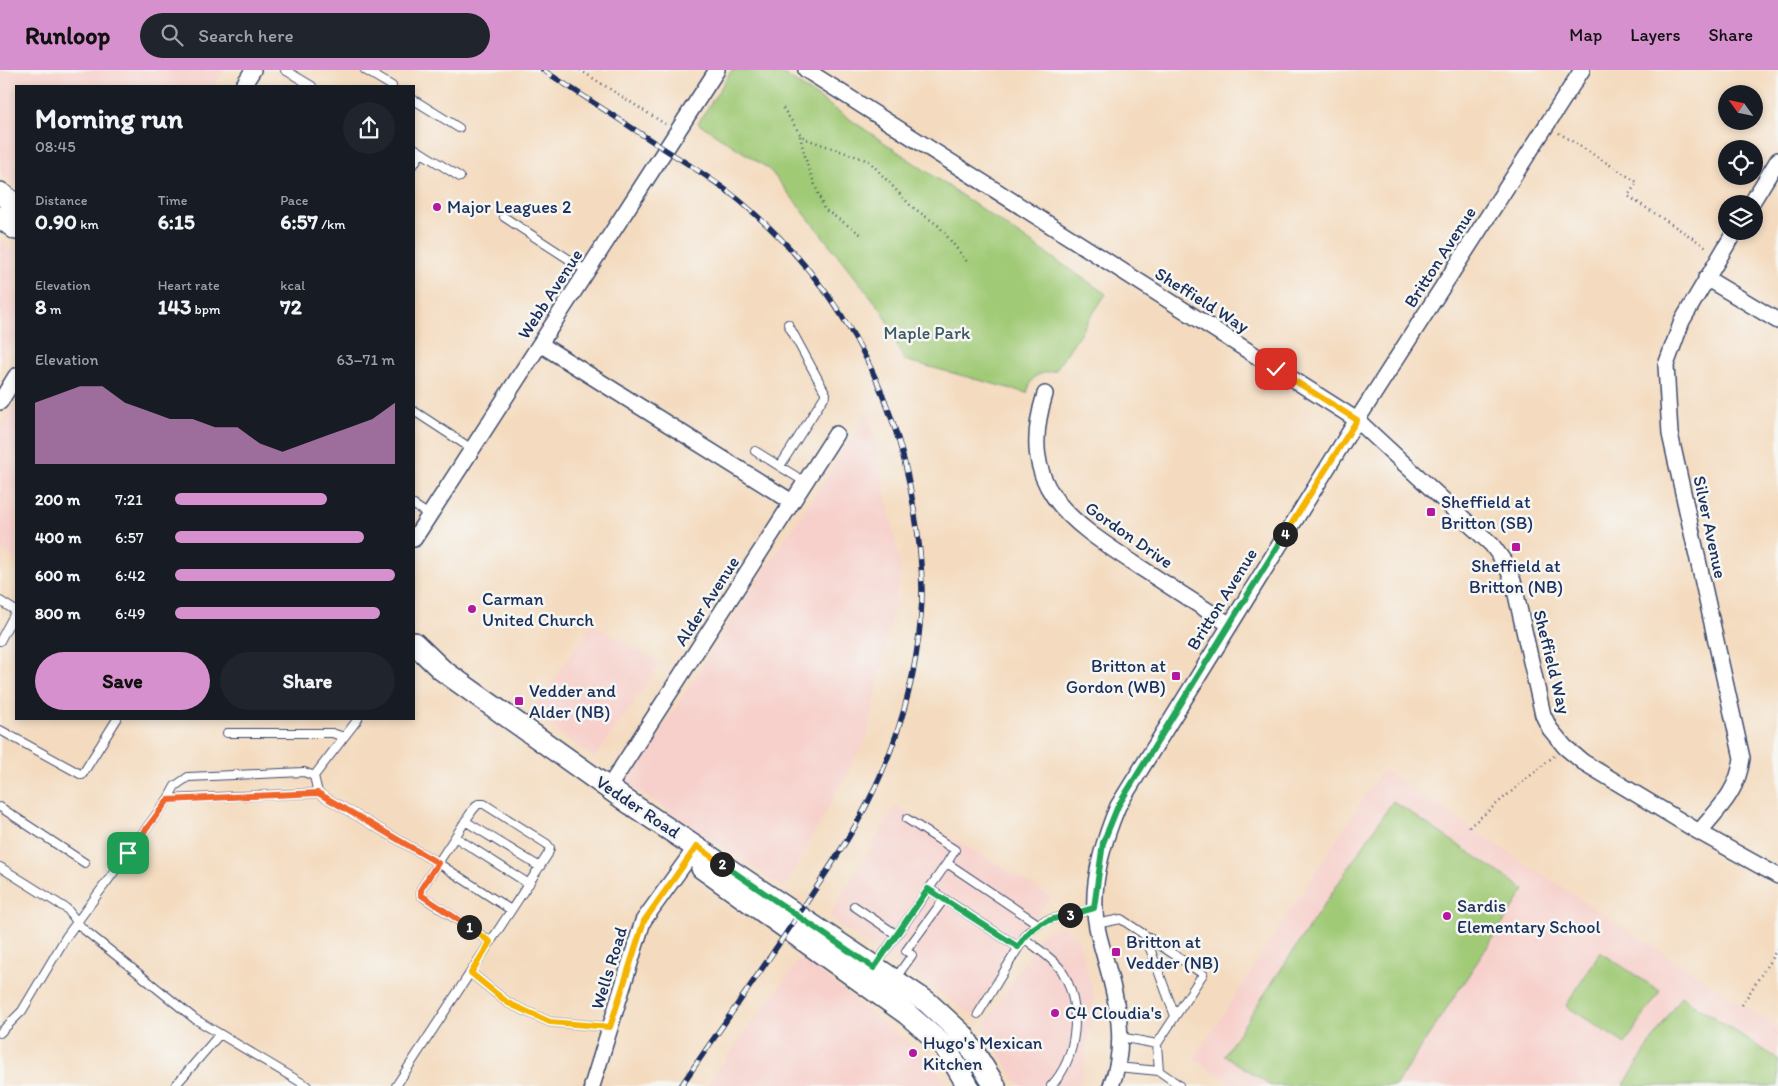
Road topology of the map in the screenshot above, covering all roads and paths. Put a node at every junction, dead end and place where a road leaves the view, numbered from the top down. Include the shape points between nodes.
1 (253, 70) edge
2 (285, 70) edge
3 (365, 70) edge
4 (580, 70) edge
5 (717, 70) edge
6 (806, 70) edge
7 (1582, 70) edge
8 (244, 85) edge
9 (310, 85) edge
10 (390, 85) edge
11 (415, 101) edge
12 (783, 108) dead end
13 (1546, 125) junction
14 (459, 128) dead end
15 (677, 131) junction
16 (800, 134) junction
17 (417, 151) edge
18 (1778, 160) edge
19 (460, 177) dead end
20 (0, 193) edge
21 (1757, 195) edge
22 (15, 204) edge
23 (504, 216) dead end
24 (0, 217) edge
25 (15, 229) edge
26 (862, 236) dead end
27 (1729, 240) edge
28 (1720, 255) junction
29 (968, 264) dead end
30 (587, 271) junction
31 (1706, 278) junction
32 (1778, 321) edge
33 (788, 324) dead end
34 (540, 344) junction
35 (15, 378) edge
36 (1046, 394) dead end
37 (8, 395) edge
38 (415, 412) edge
39 (1357, 420) junction
40 (836, 434) dead end
41 (472, 449) junction
42 (755, 451) dead end
43 (780, 466) junction
44 (806, 482) junction
45 (792, 502) junction
46 (415, 506) edge
47 (429, 515) junction
48 (415, 537) edge
49 (0, 601) edge
50 (15, 610) edge
51 (15, 613) edge
52 (1229, 624) junction
53 (0, 640) edge
54 (415, 652) edge
55 (415, 652) edge
56 (116, 720) edge
57 (357, 720) edge
58 (0, 730) edge
59 (227, 733) dead end
60 (344, 737) junction
61 (1565, 747) junction
62 (314, 776) junction
63 (609, 787) junction
64 (318, 793) junction
65 (168, 800) junction
66 (0, 807) edge
67 (908, 819) dead end
68 (465, 821) junction
69 (1469, 827) dead end
70 (1699, 832) junction
71 (455, 837) junction
72 (692, 852) junction
73 (85, 863) dead end
74 (438, 863) junction
75 (947, 863) junction
76 (540, 866) junction
77 (0, 867) edge
78 (1778, 876) edge
79 (529, 884) junction
80 (928, 889) junction
81 (944, 899) junction
82 (854, 906) dead end
83 (511, 910) junction
84 (1095, 916) junction
85 (78, 923) junction
86 (1038, 924) junction
87 (897, 935) junction
88 (1145, 935) junction
89 (1024, 938) junction
90 (490, 942) junction
91 (1018, 947) junction
92 (1778, 948) edge
93 (874, 968) junction
94 (471, 973) junction
95 (894, 981) junction
96 (1742, 1004) dead end
97 (978, 1014) dead end
98 (1175, 1016) junction
99 (610, 1027) junction
100 (0, 1033) edge
101 (219, 1035) junction
102 (1120, 1037) junction
103 (1157, 1044) junction
104 (1117, 1067) junction
105 (1159, 1071) junction
106 (174, 1086) edge
107 (307, 1086) edge
108 (396, 1086) edge
109 (592, 1086) edge
110 (968, 1086) edge
111 (995, 1086) edge
112 (1050, 1086) edge
113 (1111, 1086) edge
114 (1179, 1086) edge

1 - 8 street
2 - 9 lane
3 - 10 lane
4 - 15 path
5 - 15 street, Webb Avenue
6 - 39 street, Sheffield Way
7 - 13 street, Britton Avenue
11 - 14 lane
12 - 16 path
13 - 28 path via 1637,182 1628,196
13 - 39 street, Britton Avenue
15 - 30 street, Webb Avenue
16 - 26 path via 824,209
16 - 29 path via 813,142 859,156 875,166 911,206 939,226
17 - 19 lane
18 - 21 street
20 - 22 main road
23 - 30 lane
24 - 25 main road
27 - 28 street, Silver Avenue
28 - 31 street, Silver Avenue
30 - 34 street, Webb Avenue
31 - 32 street
31 - 70 street, Silver Avenue via 1682,321 1666,365 1670,434 1742,758 1740,776 1730,796
33 - 43 lane via 826,394
34 - 41 street, Webb Avenue
34 - 45 street
35 - 37 street
36 - 52 street, Gordon Drive via 1038,419 1039,466 1047,487 1064,510 1089,534
38 - 41 lane
39 - 52 street, Britton Avenue
39 - 61 street, Sheffield Way via 1492,545 1506,563 1513,581 1543,715
40 - 44 street, Alder Avenue
41 - 47 street, Webb Avenue
42 - 43 lane
43 - 44 lane
44 - 45 street, Alder Avenue
45 - 63 street, Alder Avenue
46 - 47 lane
47 - 48 street, Webb Avenue
49 - 50 lane
51 - 53 lane
52 - 84 street, Britton Avenue via 1118,806 1103,843
54 - 63 main road, Vedder Road
55 - 72 main road, Vedder Road via 556,767
56 - 58 lane via 82,775
57 - 60 lane
59 - 60 lane via 332,733
60 - 62 lane
61 - 69 path
61 - 70 street, Sheffield Way via 1583,762
62 - 64 lane
62 - 65 lane via 304,772 188,777 175,786
63 - 72 main road, Vedder Road
64 - 65 lane
64 - 74 lane
65 - 85 lane
66 - 73 lane
67 - 75 lane via 955,850
68 - 71 lane
68 - 76 lane
68 - 76 lane via 478,804 484,804 547,844 550,848
70 - 78 street, Sheffield Way
71 - 74 lane
71 - 79 lane
72 - 93 main road, Vedder Road
72 - 99 street, Wells Road via 644,921
72 - 110 main road, Vedder Road via 907,1014 945,1047
74 - 83 lane
74 - 90 lane via 421,889 421,895
75 - 80 lane
75 - 86 lane
76 - 79 lane
77 - 85 lane via 67,909
79 - 83 lane
80 - 81 lane
80 - 87 lane
81 - 91 lane
81 - 95 lane via 906,951 912,955
82 - 87 lane
83 - 90 lane
84 - 86 lane
84 - 88 lane via 1121,919
84 - 102 street, Britton Avenue via 1115,993
85 - 100 lane via 66,937 22,1011
85 - 101 lane
86 - 89 lane
87 - 93 lane
88 - 98 lane
88 - 98 lane via 1203,974
89 - 91 lane
89 - 112 lane via 1062,972 1075,1019 1071,1050 1062,1074
90 - 94 lane
91 - 97 lane
92 - 96 path
93 - 95 main road, Vedder Road
94 - 99 lane via 508,1003 550,1022
94 - 108 lane
95 - 111 main road, Vedder Road via 927,1002 963,1036
98 - 103 lane
99 - 109 street, Wells Road
101 - 106 lane
101 - 107 lane
102 - 103 lane
102 - 104 street, Britton Avenue
103 - 105 lane
104 - 105 lane
104 - 113 street, Britton Avenue
105 - 114 lane

